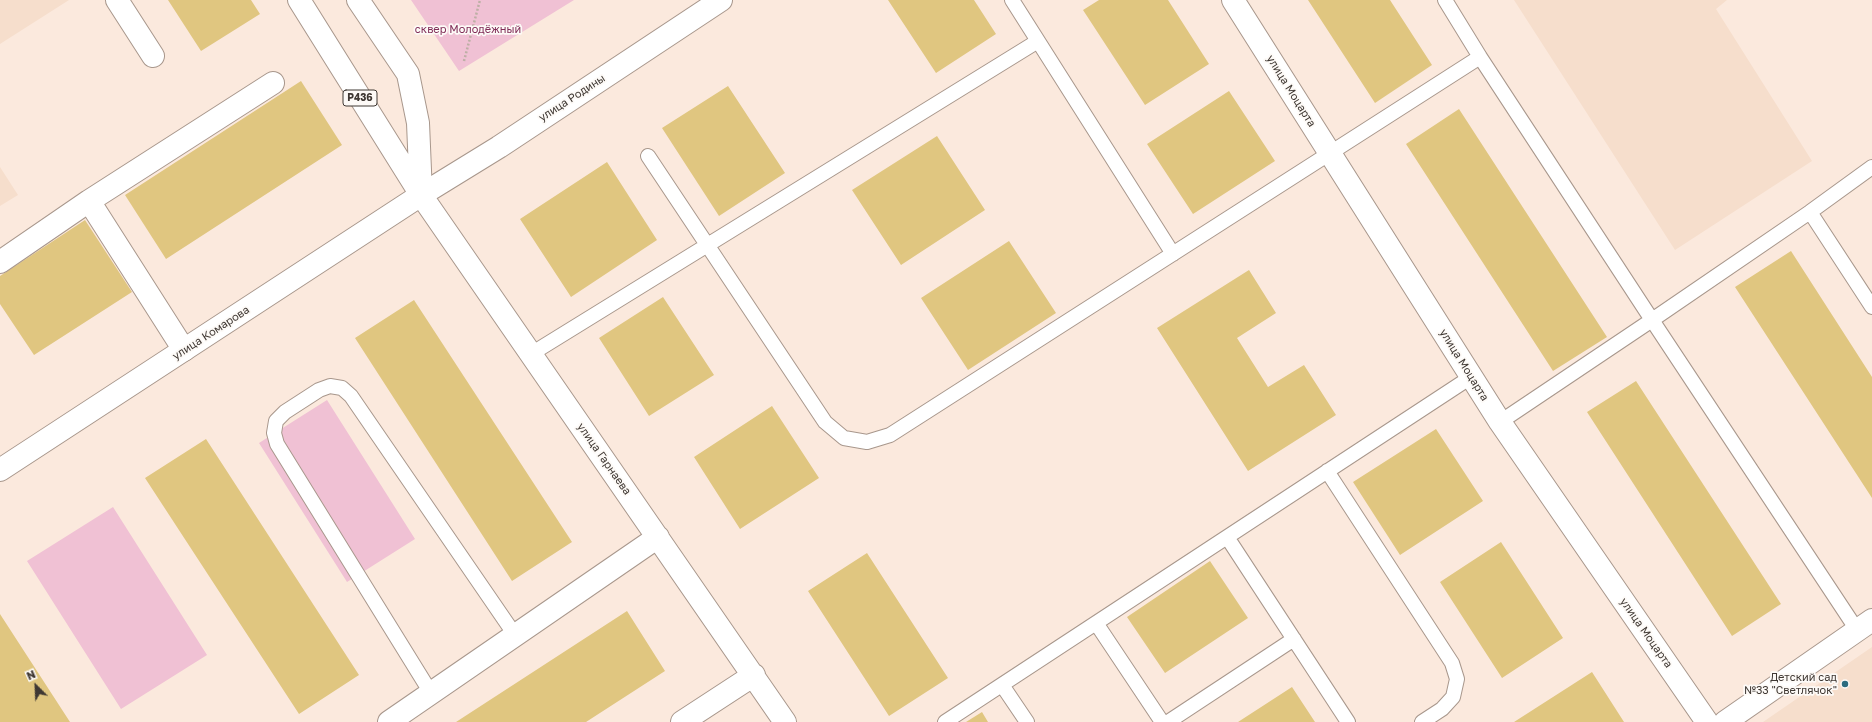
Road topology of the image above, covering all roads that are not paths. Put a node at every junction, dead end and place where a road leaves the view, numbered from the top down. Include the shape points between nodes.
1 (117, 0) edge
2 (299, 0) edge
3 (358, 0) edge
4 (721, 0) edge
5 (1012, 0) edge
6 (1233, 0) edge
7 (1445, 0) edge
8 (1038, 41) junction
9 (153, 56) dead end
10 (1480, 57) junction
11 (273, 83) dead end
12 (1329, 152) junction
13 (648, 156) dead end
14 (1872, 167) edge
15 (421, 196) junction
16 (89, 201) junction
17 (1810, 212) junction
18 (707, 245) junction
19 (1173, 254) junction
20 (0, 262) edge
21 (1872, 307) edge
22 (1652, 320) junction
23 (184, 350) junction
24 (531, 354) junction
25 (1471, 377) junction
26 (1500, 422) junction
27 (0, 470) edge
28 (1327, 471) junction
29 (658, 537) junction
30 (1227, 537) junction
31 (1096, 623) junction
32 (1865, 625) edge
33 (515, 635) junction
34 (1294, 639) junction
35 (754, 675) junction
36 (1002, 685) junction
37 (431, 693) junction
38 (389, 722) edge
39 (682, 722) edge
40 (786, 722) edge
41 (945, 722) edge
42 (1027, 722) edge
43 (1162, 722) edge
44 (1168, 722) edge
45 (1348, 722) edge
46 (1422, 722) edge
47 (1708, 722) edge
48 (1725, 722) edge

1 - 9 street
2 - 15 street, улица Гарнаева / P436
3 - 15 street via 408,74 418,123
4 - 15 street, улица Родины
5 - 8 lane
6 - 12 street, улица Моцарта
7 - 10 lane
8 - 18 lane
8 - 19 lane
10 - 12 lane
10 - 22 lane
11 - 16 street
12 - 19 lane
12 - 25 street, улица Моцарта
13 - 18 lane
14 - 17 lane
15 - 23 street, улица Комарова
15 - 24 street, улица Гарнаева
16 - 20 street
16 - 23 street
17 - 21 lane
17 - 22 lane
18 - 19 lane via 825,422 844,438 867,442 890,435
18 - 24 lane
22 - 26 lane
22 - 32 lane
23 - 27 street, улица Комарова
24 - 29 street, улица Гарнаева
25 - 26 street, улица Моцарта
25 - 28 lane
26 - 47 street, улица Моцарта
28 - 30 lane
28 - 46 lane via 1452,663 1457,679 1454,696 1442,709
29 - 33 street
29 - 35 street, улица Гарнаева
30 - 31 lane
30 - 34 lane
31 - 36 lane
31 - 43 lane
32 - 48 street
33 - 37 street
33 - 37 lane via 351,396 342,388 330,386 318,390 285,412 276,421 274,433 278,444
34 - 44 lane
34 - 45 lane
35 - 39 street
35 - 40 street, улица Гарнаева
36 - 41 lane
36 - 42 lane
37 - 38 street

